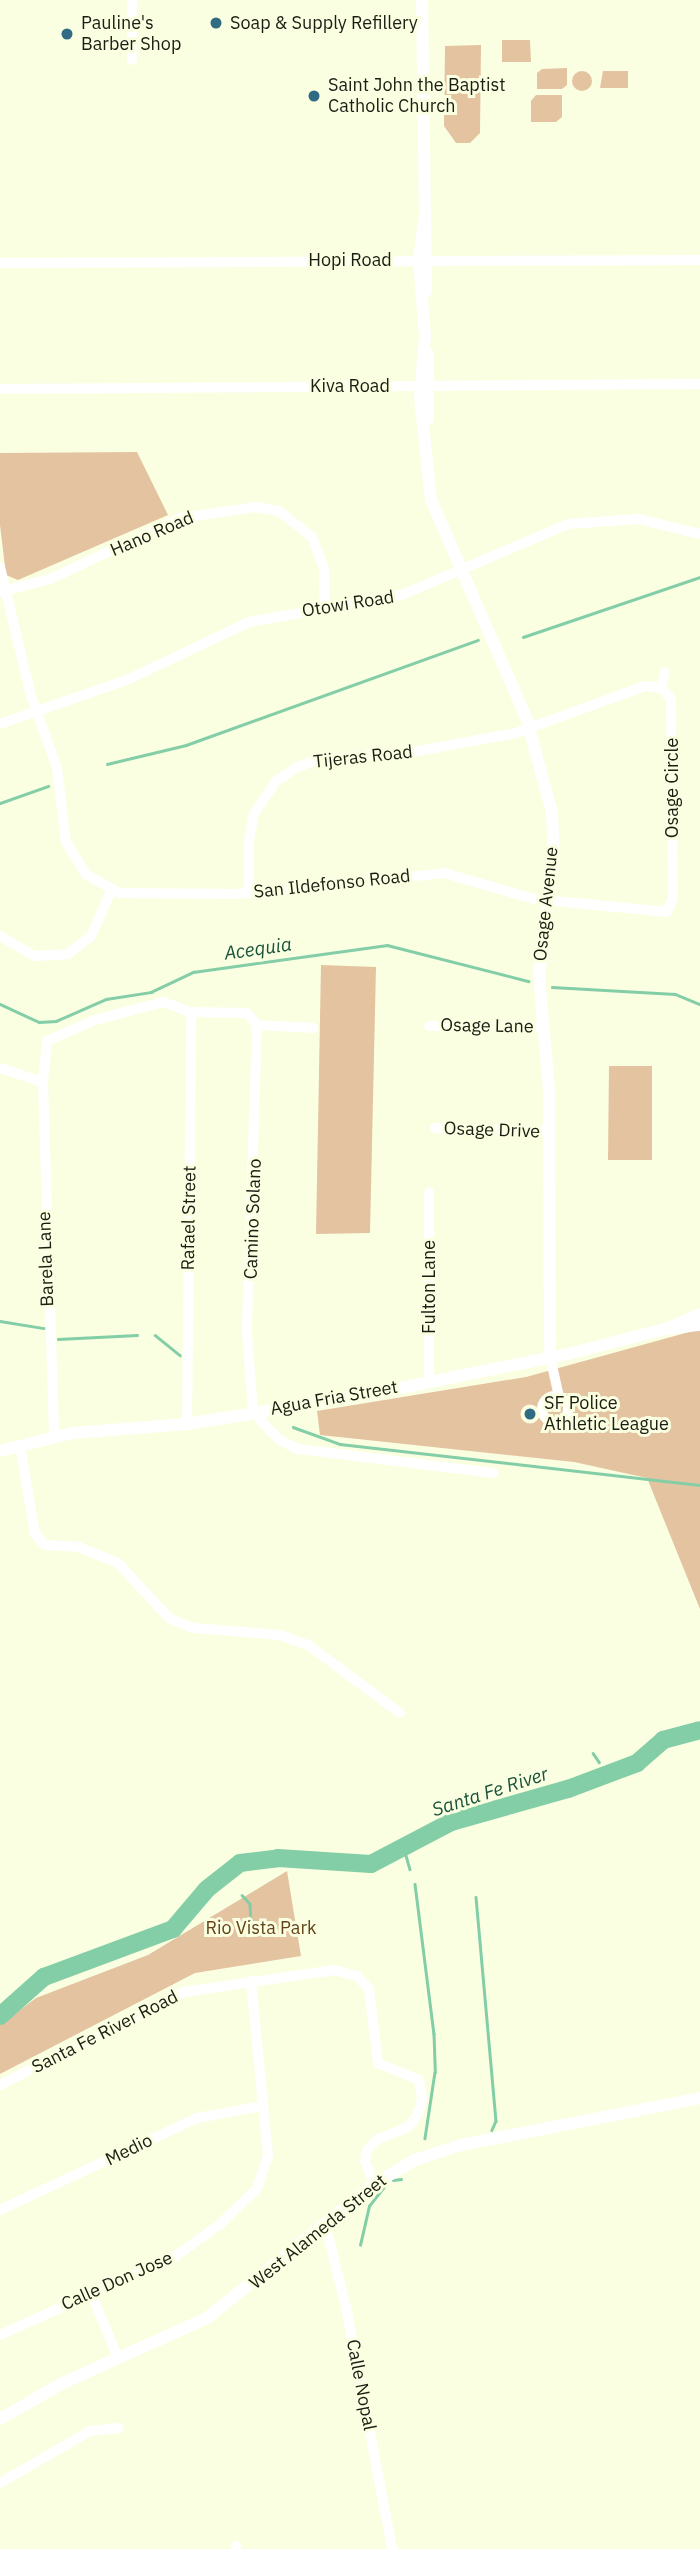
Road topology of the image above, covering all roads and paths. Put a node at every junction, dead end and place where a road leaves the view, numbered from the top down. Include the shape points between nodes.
1 (132, 0) edge
2 (424, 0) edge
3 (132, 60) dead end
4 (424, 260) junction
5 (700, 260) edge
6 (0, 263) edge
7 (700, 384) edge
8 (425, 386) junction
9 (0, 389) edge
10 (700, 534) edge
11 (0, 567) edge
12 (459, 571) junction
13 (2, 592) edge
14 (325, 608) junction
15 (665, 672) dead end
16 (661, 688) junction
17 (37, 712) junction
18 (0, 723) edge
19 (530, 728) junction
20 (111, 891) junction
21 (248, 893) junction
22 (550, 901) junction
23 (0, 936) edge
24 (191, 1012) junction
25 (257, 1025) junction
26 (429, 1026) dead end
27 (544, 1027) junction
28 (313, 1028) dead end
29 (0, 1069) edge
30 (43, 1082) junction
31 (435, 1128) dead end
32 (550, 1131) junction
33 (429, 1193) dead end
34 (700, 1314) edge
35 (700, 1325) edge
36 (665, 1329) junction
37 (550, 1356) junction
38 (429, 1382) junction
39 (559, 1396) dead end
40 (253, 1412) junction
41 (187, 1424) junction
42 (54, 1437) junction
43 (20, 1446) junction
44 (0, 1451) edge
45 (494, 1473) dead end
46 (400, 1713) dead end
47 (251, 1981) junction
48 (0, 2085) edge
49 (700, 2098) edge
50 (263, 2106) junction
51 (374, 2184) junction
52 (0, 2210) edge
53 (325, 2222) junction
54 (91, 2293) junction
55 (0, 2335) edge
56 (118, 2358) junction
57 (0, 2419) edge
58 (119, 2428) dead end
59 (0, 2483) edge
60 (392, 2549) edge

1 - 3 street
2 - 4 street, Osage Avenue
4 - 5 street, Hopi Road
4 - 6 street, Hopi Road
4 - 8 street, Osage Avenue
7 - 8 street, Kiva Road
8 - 9 street, Kiva Road
8 - 12 street, Osage Avenue via 431,500
10 - 12 street, Otowi Road via 638,519 577,523 538,534
11 - 13 street
12 - 14 street, Otowi Road via 404,594
12 - 19 street, Osage Avenue
13 - 14 street, Hano Road via 50,579 181,518 256,507 279,511 312,537 324,569
13 - 17 street
14 - 17 street, Otowi Road via 249,622 144,673
15 - 16 street
16 - 19 street via 645,686
16 - 22 street, Osage Circle via 672,705 670,909 656,913
17 - 18 street, Otowi Road
17 - 20 street via 57,768 69,852 87,875
19 - 21 street, Tijeras Road via 426,750 320,760 288,772 266,793 254,814
19 - 22 street, Osage Avenue via 552,813
20 - 21 street, San Ildefonso Road via 148,896
20 - 23 street via 91,936 68,954 34,956
21 - 22 street, San Ildefonso Road via 444,873
22 - 27 street, Osage Avenue via 539,976
24 - 25 street via 247,1013
24 - 30 street, Barela Lane via 163,1002 144,1005 66,1032 44,1047
24 - 41 street, Rafael Street
25 - 28 street
25 - 40 street, Camino Solano via 247,1332
26 - 27 street, Osage Lane
27 - 32 street, Osage Avenue
29 - 30 street
30 - 42 street, Barela Lane
31 - 32 street, Osage Drive
32 - 37 street, Osage Avenue
33 - 38 street, Fulton Lane
34 - 36 street, Agua Fria Street
35 - 36 street, Agua Fria Street
36 - 37 street, Agua Fria Street
37 - 38 street, Agua Fria Street
37 - 39 street
38 - 40 street, Agua Fria Street
40 - 41 street, Agua Fria Street
40 - 45 street via 278,1439 298,1449 357,1460
41 - 42 street, Agua Fria Street
42 - 43 street, Agua Fria Street
43 - 44 street, Agua Fria Street
43 - 46 street via 35,1534 45,1545 78,1547 118,1563 169,1618 193,1628 280,1635 308,1645
47 - 48 street, Santa Fe River Road via 173,1997
47 - 50 street, Calle Don Jose
47 - 51 street, Santa Fe River Road via 334,1970 357,1976 369,1989 379,2063 419,2080 422,2100 408,2127 377,2139 367,2150 365,2161
49 - 51 street, West Alameda Street via 443,2149
50 - 52 street, Medio via 197,2118
50 - 54 street, Calle Don Jose via 268,2162 252,2195 176,2256
51 - 53 street, West Alameda Street
53 - 56 street, West Alameda Street via 216,2312
53 - 60 street, Calle Nopal via 346,2307
54 - 55 street, Calle Don Jose
54 - 56 street
56 - 57 street, West Alameda Street
58 - 59 street via 90,2431

